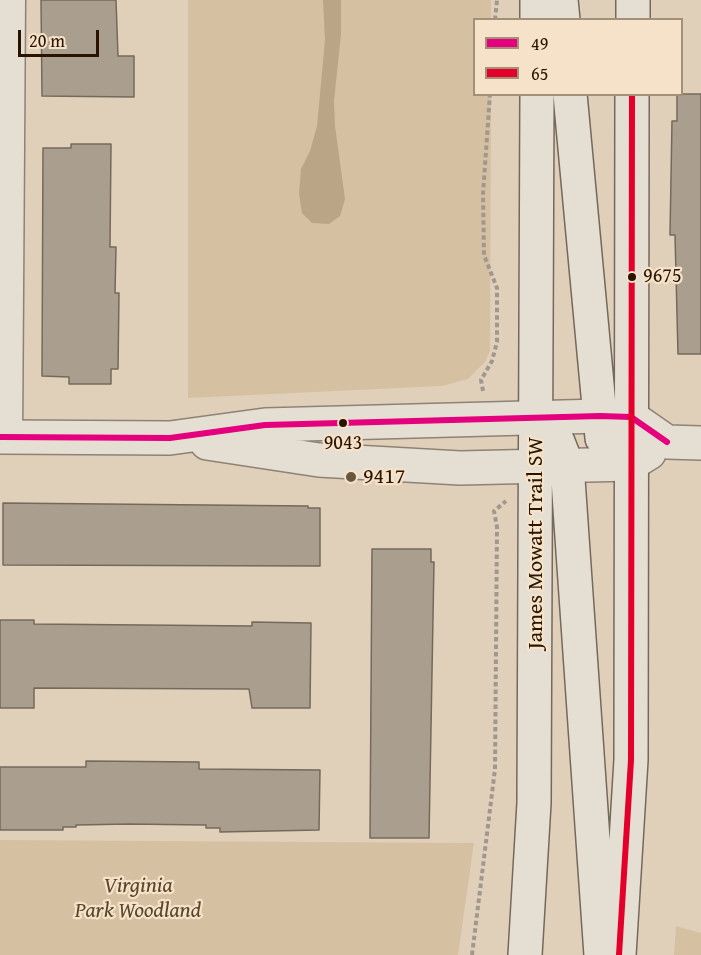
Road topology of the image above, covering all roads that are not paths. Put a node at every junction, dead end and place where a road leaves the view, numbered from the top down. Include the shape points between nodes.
1 (10, 0) edge
2 (537, 0) edge
3 (561, 0) edge
4 (633, 0) edge
5 (537, 18) edge
6 (563, 18) edge
7 (633, 18) edge
8 (537, 96) edge
9 (570, 96) edge
10 (632, 96) edge
11 (536, 417) junction
12 (616, 417) junction
13 (4, 437) edge
14 (170, 438) junction
15 (668, 442) junction
16 (701, 443) edge
17 (630, 464) junction
18 (552, 466) junction
19 (525, 955) edge
20 (601, 955) edge
21 (619, 955) edge

1 - 13 street
2 - 5 main road
3 - 6 main road
4 - 7 main road
8 - 11 main road, James Mowatt Trail SW
9 - 12 main road
10 - 12 main road
11 - 12 main road
11 - 14 main road via 265,425
11 - 18 main road via 558,442
12 - 15 main road
12 - 17 main road
13 - 14 main road
14 - 18 main road via 319,460 460,468
15 - 16 main road
15 - 17 main road
17 - 18 main road
17 - 21 main road via 631,760
18 - 19 main road, James Mowatt Trail SW
18 - 20 main road

